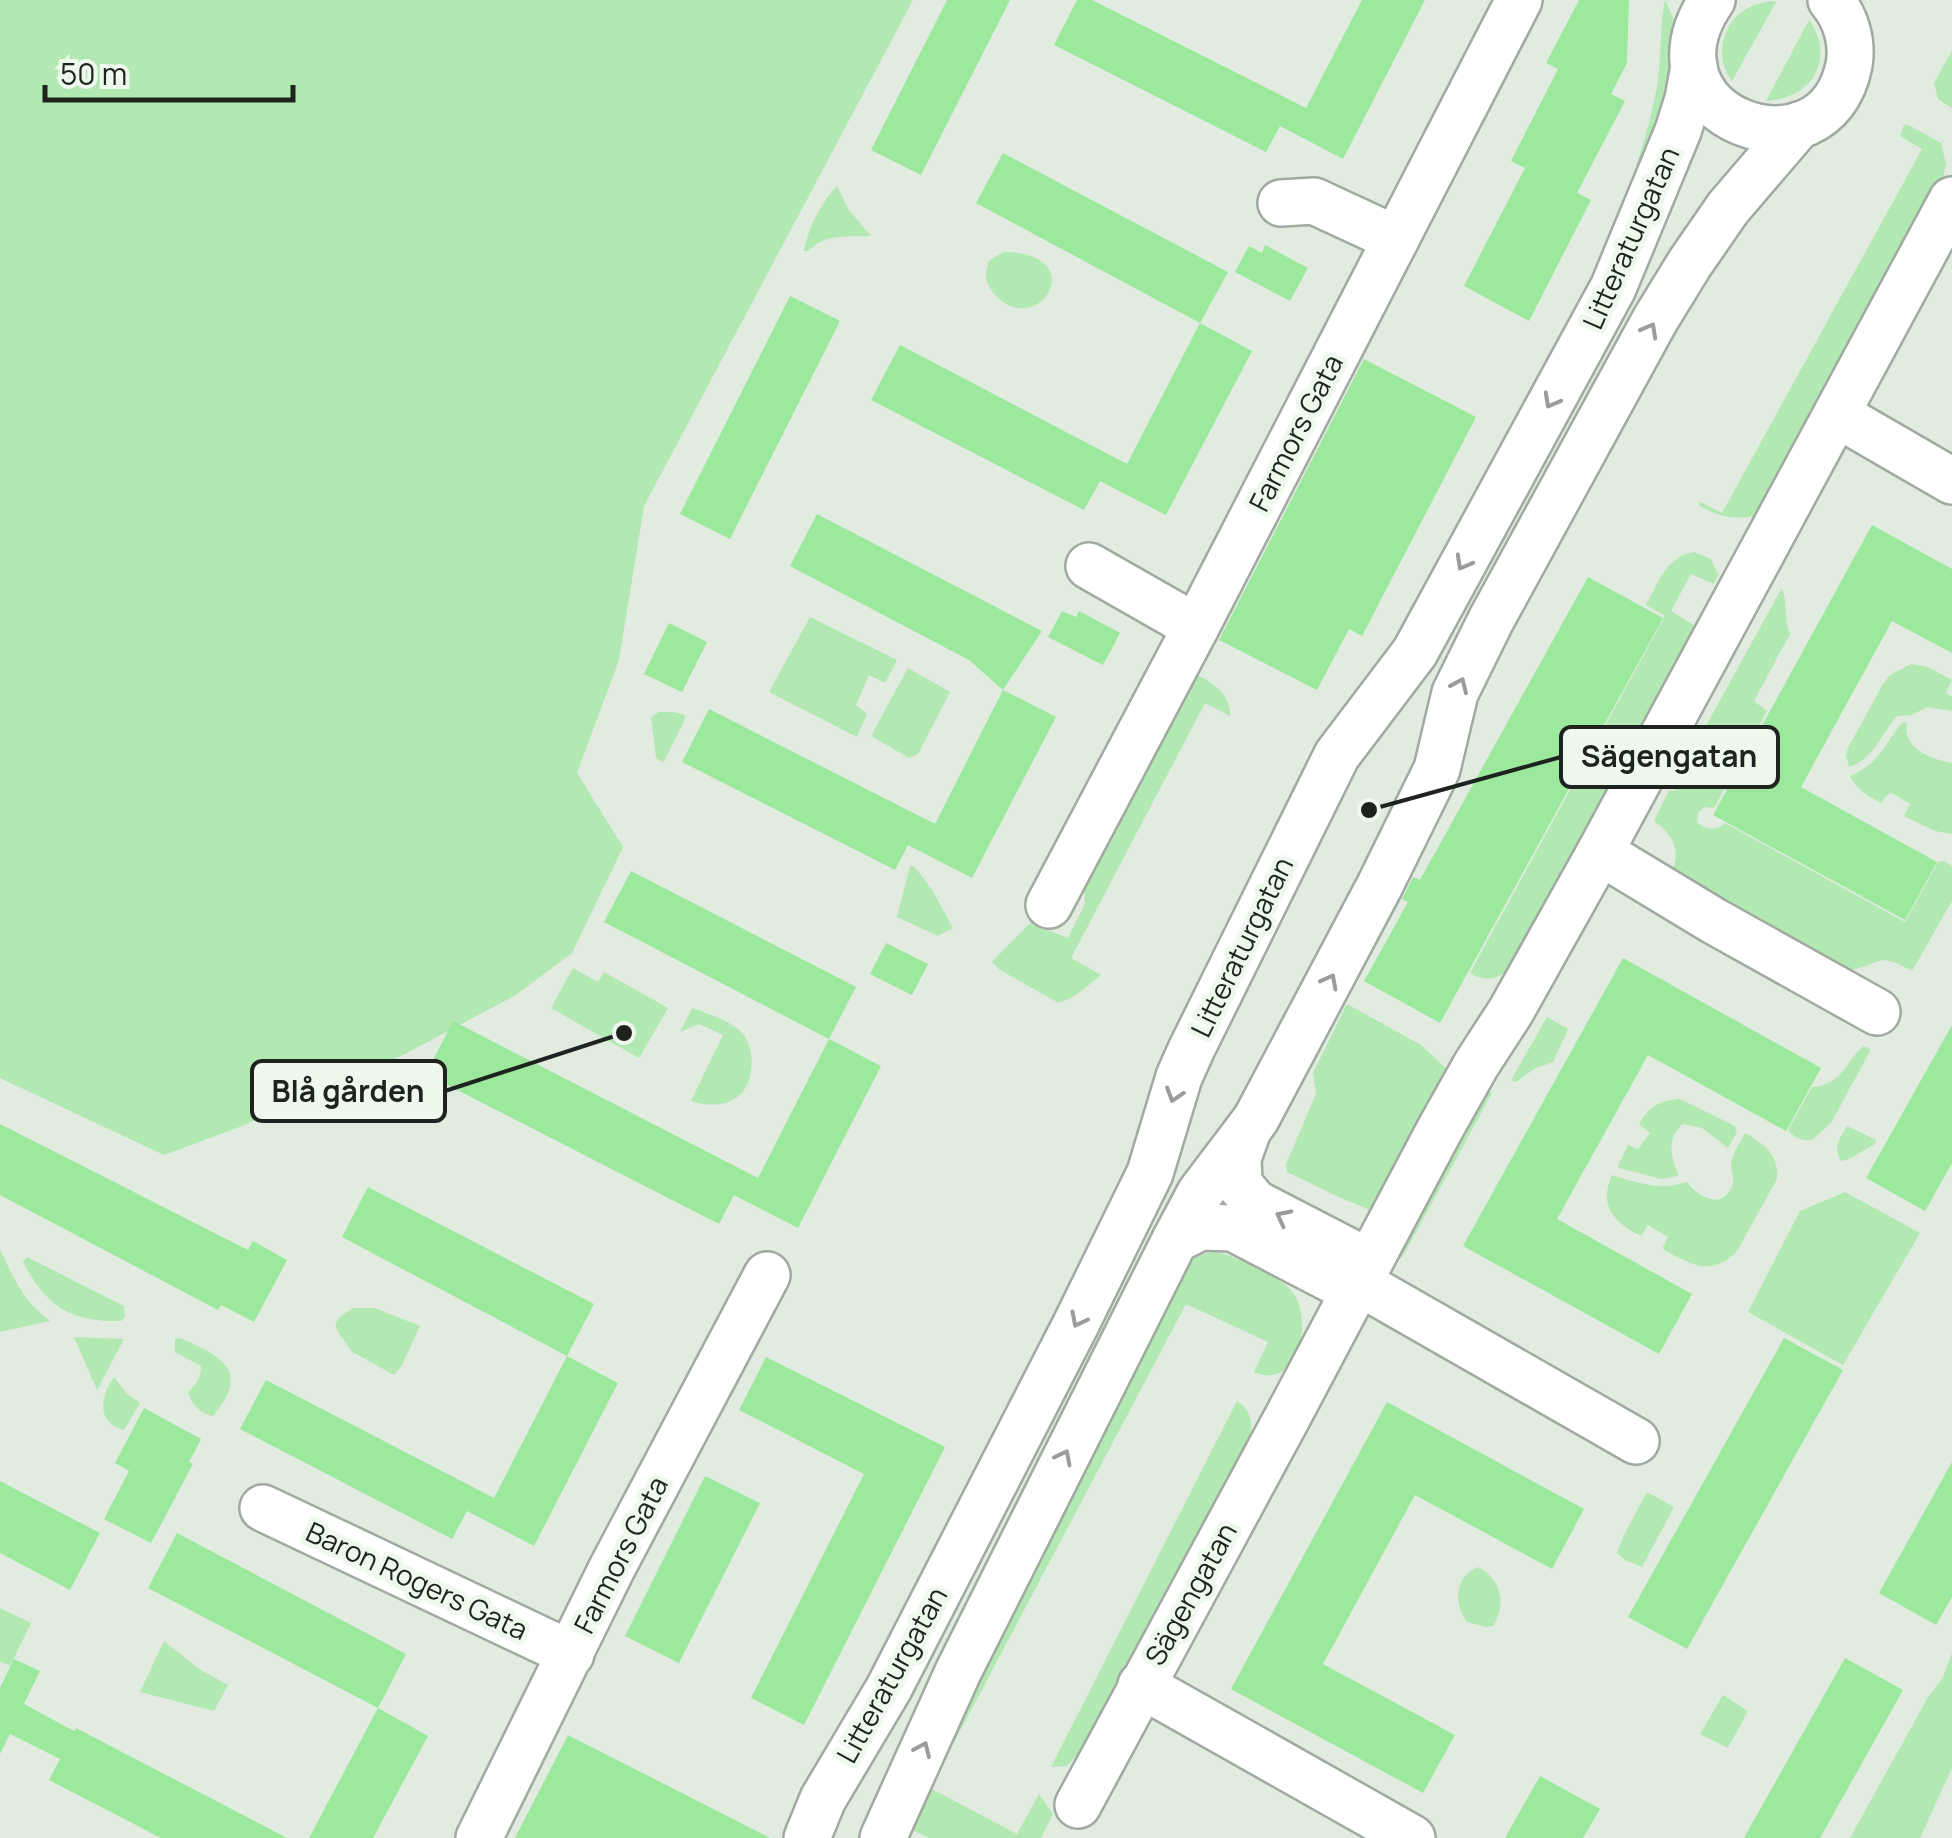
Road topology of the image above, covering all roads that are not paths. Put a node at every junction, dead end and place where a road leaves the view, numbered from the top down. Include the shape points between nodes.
1 (1519, 0) edge
2 (1831, 0) edge
3 (1701, 5) edge
4 (1854, 21) edge
5 (1694, 66) junction
6 (1799, 125) junction
7 (1952, 200) edge
8 (1282, 202) dead end
9 (1396, 239) junction
10 (1838, 415) junction
11 (1952, 482) edge
12 (1088, 566) dead end
13 (1196, 627) junction
14 (1600, 852) junction
15 (1049, 905) dead end
16 (1876, 1012) dead end
17 (1246, 1133) junction
18 (1175, 1240) junction
19 (767, 1275) dead end
20 (1360, 1278) junction
21 (1636, 1441) dead end
22 (264, 1508) dead end
23 (571, 1654) junction
24 (1141, 1685) junction
25 (1078, 1805) dead end
26 (478, 1838) edge
27 (807, 1838) edge
28 (883, 1838) edge
29 (1412, 1838) edge

1 - 9 street, Farmors Gata
2 - 4 street, Litteraturgatan via 1845,23
3 - 5 street, Litteraturgatan
4 - 6 street, Litteraturgatan via 1839,92
5 - 6 street via 1708,97 1733,119 1765,129
5 -> 27 street, Litteraturgatan via 1678,132 1613,288 1415,652 1338,755 1191,1050 1150,1173
17 -> 6 street, Litteraturgatan via 1380,885 1437,769 1454,693 1602,415 1690,263
7 - 10 street, Sägengatan
8 - 9 street via 1314,201
9 - 13 street, Farmors Gata
10 - 11 street
10 - 14 street, Sägengatan
12 - 13 street
13 - 15 street, Farmors Gata
14 - 16 street
14 - 20 street, Sägengatan
17 - 18 street, Litteraturgatan via 1200,1192
20 -> 17 street via 1254,1202 1239,1184
18 - 20 street via 1201,1227 1233,1228
28 -> 18 street, Litteraturgatan via 958,1672
19 - 23 street, Farmors Gata
20 - 21 street
20 - 24 street, Sägengatan
22 - 23 street, Baron Rogers Gata
23 - 26 street, Farmors Gata
24 - 25 street, Sägengatan
24 - 29 street, Sägengatan

